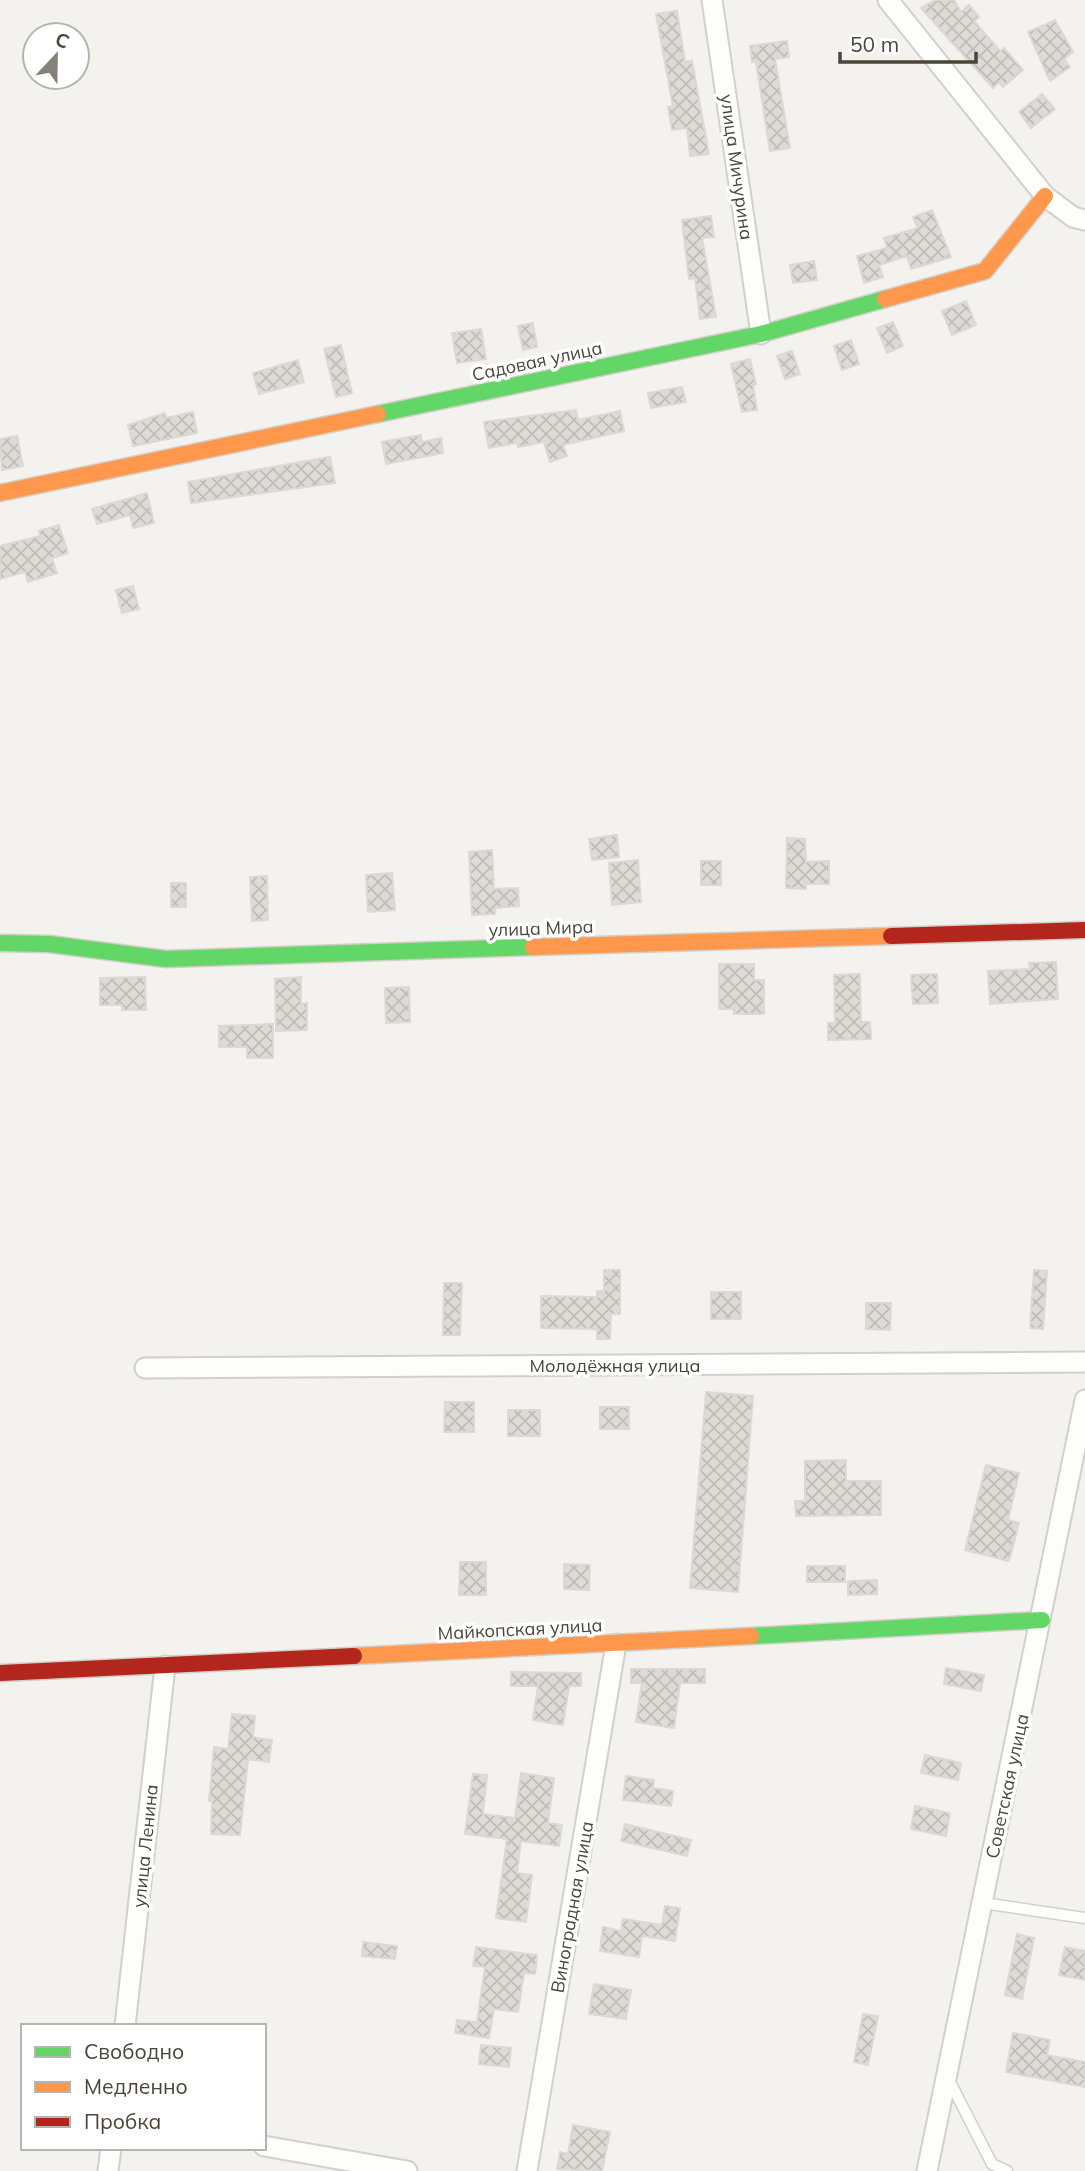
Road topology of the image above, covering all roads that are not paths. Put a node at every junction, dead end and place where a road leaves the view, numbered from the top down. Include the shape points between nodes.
1 (712, 0) edge
2 (888, 0) edge
3 (1045, 196) junction
4 (1085, 220) edge
5 (761, 334) junction
6 (0, 493) edge
7 (1085, 930) edge
8 (0, 943) edge
9 (1085, 1362) edge
10 (145, 1368) dead end
11 (1085, 1400) edge
12 (1042, 1620) junction
13 (616, 1644) junction
14 (165, 1666) junction
15 (0, 1673) edge
16 (983, 1903) junction
17 (1085, 1918) edge
18 (125, 2024) edge
19 (947, 2076) junction
20 (266, 2146) edge
21 (111, 2150) edge
22 (108, 2171) edge
23 (407, 2171) edge
24 (527, 2171) edge
25 (927, 2171) edge
26 (1007, 2171) edge

1 - 5 street, улица Мичурина
2 - 3 street
3 - 4 street via 1073,217
3 - 5 street, Садовая улица via 985,271
5 - 6 street, Садовая улица
7 - 8 street, улица Мира via 166,958
9 - 10 street, Молодёжная улица
11 - 12 street, Советская улица
12 - 13 street, Майкопская улица
12 - 16 street, Советская улица
13 - 14 street, Майкопская улица
13 - 24 street, Виноградная улица
14 - 15 street, Майкопская улица
14 - 18 street, улица Ленина
16 - 17 lane
16 - 19 street, Советская улица
19 - 25 street, Советская улица
19 - 26 lane via 992,2164
20 - 23 street
21 - 22 street

